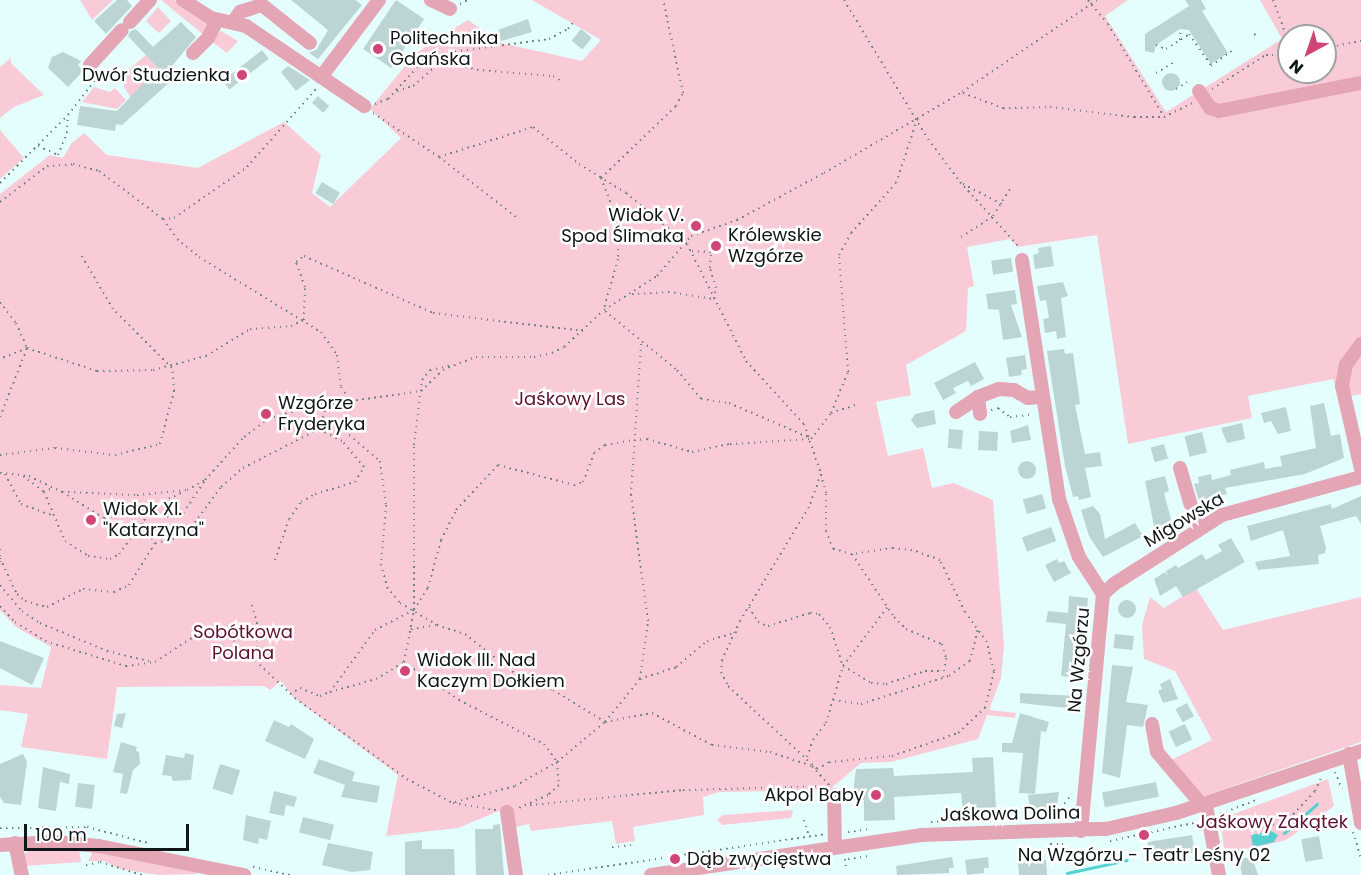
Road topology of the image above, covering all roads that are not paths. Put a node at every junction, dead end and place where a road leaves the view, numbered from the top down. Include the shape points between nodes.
1 (150, 0) edge
2 (379, 0) edge
3 (431, 0) edge
4 (189, 2) edge
5 (261, 3) edge
6 (450, 9) dead end
7 (217, 20) junction
8 (233, 22) junction
9 (310, 43) dead end
10 (193, 53) dead end
11 (95, 70) road end
12 (321, 77) junction
13 (1361, 83) edge
14 (1201, 94) road end
15 (364, 106) road end
16 (1022, 260) dead end
17 (1361, 344) edge
18 (978, 397) junction
19 (1041, 397) junction
20 (956, 412) dead end
21 (980, 414) dead end
22 (1180, 468) dead end
23 (1361, 469) edge
24 (1361, 477) edge
25 (1198, 530) junction
26 (1103, 594) junction
27 (1152, 724) dead end
28 (1355, 752) edge
29 (832, 791) road end
30 (1202, 805) junction
31 (507, 812) road end
32 (1361, 823) edge
33 (1081, 831) junction
34 (4, 842) edge
35 (836, 853) junction
36 (22, 875) edge
37 (244, 875) edge
38 (516, 875) edge
39 (651, 875) edge
40 (1219, 875) edge

1 - 11 street
2 - 12 street
3 - 6 street
4 - 7 street
5 - 8 street via 240,12
5 - 9 street
7 - 8 street
7 - 10 street via 208,38
8 - 12 street via 246,26
12 - 15 street
13 - 14 street via 1219,111 1210,108
16 - 19 street, Na Wzgórzu
17 - 23 street via 1346,365 1342,386
18 - 19 street via 1006,390 1028,398
18 - 20 street
18 - 21 street
19 - 26 street, Na Wzgórzu via 1054,481 1070,535 1082,564
22 - 25 street
24 - 25 street, Migowska via 1239,508
25 - 26 street, Migowska
26 - 33 street, Na Wzgórzu
27 - 30 street via 1157,752
28 - 30 street, Jaśkowa Dolina
28 - 32 street
29 - 35 street
30 - 33 street, Jaśkowa Dolina via 1149,821
30 - 40 street via 1214,831
31 - 38 street
33 - 35 street, Jaśkowa Dolina via 956,833
34 - 36 street
34 - 37 street via 122,849
35 - 39 street, Jaśkowa Dolina

